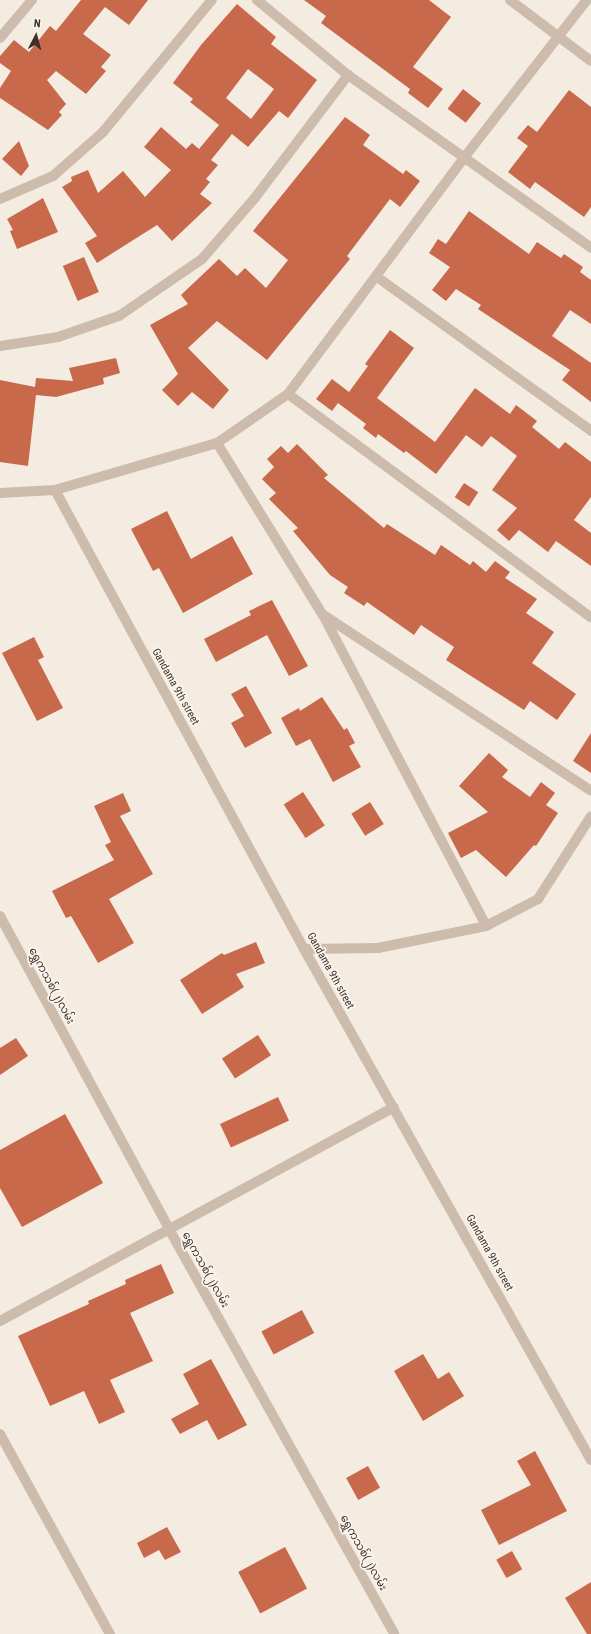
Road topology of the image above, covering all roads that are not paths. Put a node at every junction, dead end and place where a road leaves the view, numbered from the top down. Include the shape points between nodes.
1 (32, 0) edge
2 (212, 0) edge
3 (257, 0) edge
4 (510, 0) edge
5 (587, 0) edge
6 (557, 37) junction
7 (0, 38) edge
8 (591, 61) edge
9 (348, 75) junction
10 (463, 158) junction
11 (0, 199) edge
12 (591, 248) edge
13 (377, 277) junction
14 (0, 346) edge
15 (288, 394) junction
16 (591, 431) edge
17 (217, 443) junction
18 (55, 490) junction
19 (0, 493) edge
20 (323, 615) junction
21 (591, 617) edge
22 (591, 791) edge
23 (591, 816) edge
24 (0, 916) edge
25 (486, 926) junction
26 (304, 949) junction
27 (394, 1107) junction
28 (169, 1229) junction
29 (0, 1321) edge
30 (0, 1434) edge
31 (591, 1460) edge
32 (110, 1634) edge
33 (394, 1634) edge

1 - 7 street
2 - 11 street via 103,132 53,176
3 - 9 street
4 - 6 street
5 - 6 street
6 - 8 street
6 - 10 street
9 - 10 street
9 - 14 street via 254,199 202,259 119,316 58,337
10 - 12 street
10 - 13 street
13 - 15 street
13 - 16 street
15 - 17 street
15 - 21 street
17 - 18 street
17 - 20 street
18 - 19 street
18 - 26 street, Gandama 9th street
20 - 22 street
20 - 25 street
23 - 25 street via 538,899
24 - 28 street, ရွှေကသစ်(၂)လမ်း
25 - 26 street via 378,948
26 - 27 street, Gandama 9th street
27 - 28 street
27 - 31 street, Gandama 9th street
28 - 29 street
28 - 33 street, ရွှေကသစ်(၂)လမ်း
30 - 32 street

